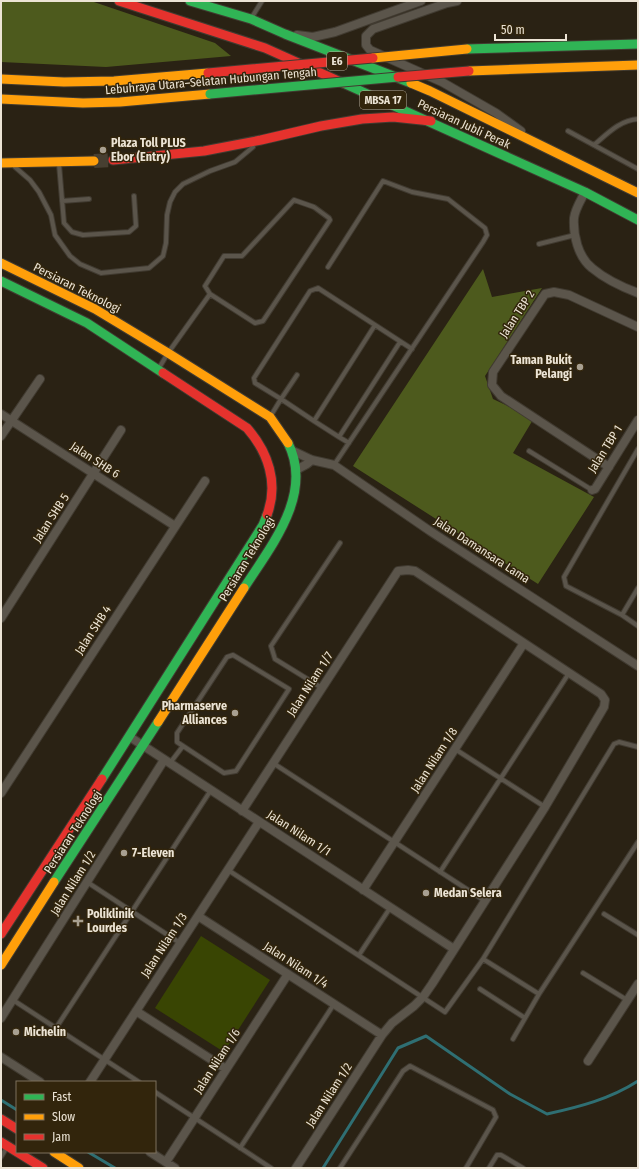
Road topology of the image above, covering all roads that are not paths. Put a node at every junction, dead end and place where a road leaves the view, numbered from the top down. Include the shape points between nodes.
1 (119, 1) edge
2 (190, 1) edge
3 (262, 1) edge
4 (421, 1) edge
5 (457, 1) edge
6 (447, 2) edge
7 (251, 19) junction
8 (285, 34) junction
9 (638, 44) edge
10 (638, 65) edge
11 (1, 79) edge
12 (1, 99) edge
13 (638, 119) edge
14 (431, 121) junction
15 (568, 130) dead end
16 (261, 140) junction
17 (594, 145) junction
18 (559, 156) junction
19 (113, 160) tunnel mouth
20 (94, 161) tunnel mouth
21 (59, 162) junction
22 (6, 163) edge
23 (638, 169) edge
24 (585, 192) junction
25 (638, 192) edge
26 (134, 196) dead end
27 (89, 198) dead end
28 (62, 201) junction
29 (638, 220) edge
30 (575, 235) junction
31 (539, 244) dead end
32 (1, 263) edge
33 (328, 267) dead end
34 (1, 281) edge
35 (638, 293) edge
36 (210, 294) junction
37 (375, 325) junction
38 (638, 327) edge
39 (400, 342) junction
40 (412, 349) junction
41 (168, 353) junction
42 (158, 369) junction
43 (296, 375) dead end
44 (40, 379) dead end
45 (281, 400) junction
46 (1, 414) edge
47 (270, 417) junction
48 (12, 420) junction
49 (638, 420) edge
50 (314, 421) junction
51 (121, 430) dead end
52 (1, 436) edge
53 (339, 437) junction
54 (349, 443) junction
55 (291, 450) junction
56 (638, 450) edge
57 (529, 451) dead end
58 (312, 460) junction
59 (334, 465) junction
60 (609, 467) junction
61 (296, 470) junction
62 (94, 474) junction
63 (205, 481) dead end
64 (592, 490) joint
65 (175, 526) junction
66 (340, 543) dead end
67 (398, 571) joint
68 (638, 588) edge
69 (622, 615) junction
70 (1, 618) edge
71 (638, 626) edge
72 (524, 643) junction
73 (638, 666) edge
74 (569, 673) junction
75 (322, 688) junction
76 (130, 737) junction
77 (143, 746) junction
78 (183, 746) junction
79 (638, 747) edge
80 (455, 749) junction
81 (167, 762) junction
82 (273, 763) junction
83 (500, 778) junction
84 (211, 790) junction
85 (1, 793) edge
86 (545, 808) junction
87 (242, 810) junction
88 (259, 822) junction
89 (394, 842) junction
90 (638, 842) edge
91 (228, 870) junction
92 (440, 872) junction
93 (88, 882) junction
94 (363, 890) junction
95 (485, 901) junction
96 (390, 907) junction
97 (132, 911) junction
98 (604, 914) dead end
99 (198, 916) junction
100 (1, 934) edge
101 (638, 935) edge
102 (180, 942) junction
103 (454, 949) junction
104 (359, 955) junction
105 (483, 959) junction
106 (1, 965) edge
107 (583, 973) dead end
108 (288, 974) junction
109 (638, 984) edge
110 (480, 990) dead end
111 (539, 994) junction
112 (423, 997) junction
113 (13, 1000) junction
114 (628, 1000) junction
115 (334, 1004) junction
116 (136, 1011) junction
117 (1, 1018) edge
118 (525, 1018) junction
119 (56, 1028) junction
120 (382, 1035) junction
121 (513, 1039) dead end
122 (1, 1057) edge
123 (104, 1060) junction
124 (588, 1061) dead end
125 (226, 1069) junction
126 (38, 1081) edge
127 (91, 1081) edge
128 (137, 1081) edge
129 (156, 1093) edge
130 (1, 1118) edge
131 (194, 1118) junction
132 (16, 1128) edge
133 (4, 1144) edge
134 (240, 1148) junction
135 (16, 1151) edge
136 (19, 1153) edge
137 (56, 1153) edge
138 (152, 1153) edge
139 (1, 1157) edge
140 (166, 1162) junction
141 (43, 1168) edge
142 (79, 1168) edge
143 (175, 1168) edge
144 (271, 1168) edge
145 (296, 1168) edge
146 (340, 1168) edge
147 (466, 1168) edge
148 (489, 1168) edge
149 (523, 1168) edge

1 - 14 main road, Persiaran Jubli Perak / MBSA 17 via 265,48
2 - 7 main road, Persiaran Jubli Perak / MBSA 17
3 - 7 lane
4 - 8 street via 335,32 313,37
5 - 6 street
6 - 18 street via 373,29 366,36 366,45 370,50 442,82 496,113
7 - 8 main road, Persiaran Jubli Perak / MBSA 17
8 - 18 main road, Persiaran Jubli Perak / MBSA 17 via 430,91
9 - 11 main road, Lebuhraya Utara–Selatan Hubungan Tengah / E6, bridge via 467,49 114,81
10 - 12 main road, Lebuhraya Utara–Selatan Hubungan Tengah / E6, bridge via 469,71 120,102
13 - 17 lane via 614,128
14 - 16 main road via 393,118 362,120 321,126
14 - 24 main road, Persiaran Jubli Perak / MBSA 17
15 - 17 lane
16 - 19 main road via 204,151
16 - 22 lane via 234,162 183,184 175,192 167,215 164,256 149,268 101,273 80,264 70,256 55,235 50,215 39,192 30,180
17 - 23 lane
18 - 25 main road, Persiaran Jubli Perak / MBSA 17
20 - 21 main road
21 - 22 main road
21 - 28 lane
24 - 29 main road, Persiaran Jubli Perak / MBSA 17
24 - 30 street via 574,216
26 - 28 lane via 136,226 129,232 83,235 72,232 64,223
27 - 28 lane
30 - 31 lane
30 - 35 street via 578,249 590,268
32 - 41 main road, Persiaran Teknologi via 95,309
33 - 40 lane via 383,181 412,192 448,199 485,228 483,242
34 - 42 main road, Persiaran Teknologi via 86,323
36 - 36 lane via 255,323 263,321 329,218 314,207 294,200 242,256 224,256 205,286
36 - 41 lane
37 - 39 lane
37 - 45 lane via 318,288 310,291 254,378 255,383
37 - 50 lane
38 - 60 street, Jalan TBP 2 via 569,294 545,294 493,372 492,385 501,396
39 - 40 lane
39 - 53 lane
40 - 54 lane
41 - 42 lane
41 - 47 main road, Persiaran Teknologi
42 - 76 main road, Persiaran Teknologi via 247,428 257,438 267,459 273,481 270,505 263,525
43 - 45 lane
44 - 48 street
45 - 47 lane
45 - 50 lane
46 - 48 street, Jalan SHB 6
47 - 55 main road, Persiaran Teknologi via 281,430
48 - 52 street
48 - 62 street, Jalan SHB 6
49 - 60 street, Jalan TBP 1
50 - 53 lane
51 - 62 street, Jalan SHB 5
53 - 54 lane
54 - 59 lane
55 - 58 street, Jalan Damansara Lama
55 - 61 main road, Persiaran Teknologi
56 - 69 lane via 564,577 566,586
57 - 64 lane
58 - 59 street, Jalan Damansara Lama
58 - 61 street
59 - 73 street, Jalan Damansara Lama via 436,535
60 - 64 street, Jalan TBP 1
61 - 77 main road, Persiaran Teknologi via 292,502 282,530
62 - 65 street, Jalan SHB 6
62 - 70 street, Jalan SHB 5
63 - 65 street, Jalan SHB 4
65 - 85 street, Jalan SHB 4
66 - 75 lane via 271,646 275,659
67 - 72 street, Jalan Nilam 1/2 via 415,571
67 - 75 street, Jalan Nilam 1/7
68 - 69 lane
69 - 71 lane
72 - 74 street, Jalan Nilam 1/2
72 - 80 street, Jalan Nilam 1/8
74 - 83 lane
74 - 86 street, Jalan Nilam 1/2 via 601,694 605,700 604,707
75 - 82 street, Jalan Nilam 1/7
76 - 77 street, Jalan Nilam 1/1
76 - 100 main road, Persiaran Teknologi
77 - 81 street, Jalan Nilam 1/1
77 - 106 main road, Persiaran Teknologi
78 - 78 lane via 177,742 177,733 227,657 233,656 289,689 236,771 224,773
78 - 81 lane
79 - 105 lane via 619,742 614,744
80 - 83 lane
80 - 89 street, Jalan Nilam 1/8
81 - 84 street, Jalan Nilam 1/1
81 - 93 street, Jalan Nilam 1/2
82 - 87 street, Jalan Nilam 1/7
82 - 89 lane
83 - 86 lane
83 - 92 lane
84 - 87 street, Jalan Nilam 1/1
84 - 97 lane
86 - 95 street, Jalan Nilam 1/2
87 - 88 street, Jalan Nilam 1/1
88 - 91 street, Jalan Nilam 1/3
88 - 94 street, Jalan Nilam 1/1
89 - 92 lane
89 - 94 street, Jalan Nilam 1/8
90 - 111 lane
91 - 99 street, Jalan Nilam 1/3
91 - 104 lane
92 - 95 lane
93 - 97 lane
93 - 113 street, Jalan Nilam 1/2
94 - 96 street, Jalan Nilam 1/1
95 - 103 street, Jalan Nilam 1/2
96 - 103 street, Jalan Nilam 1/1
96 - 104 lane
97 - 102 lane
97 - 119 lane
98 - 101 lane
99 - 102 street, Jalan Nilam 1/3
99 - 108 street, Jalan Nilam 1/4
102 - 116 street, Jalan Nilam 1/3
103 - 112 street, Jalan Nilam 1/2
104 - 112 lane
105 - 111 lane
105 - 112 lane via 445,1012
107 - 114 lane
108 - 115 street, Jalan Nilam 1/4
108 - 125 street, Jalan Nilam 1/6
109 - 114 street
110 - 118 lane
111 - 118 lane
112 - 120 street, Jalan Nilam 1/2
113 - 117 street, Jalan Nilam 1/2
113 - 119 lane
114 - 124 street
115 - 120 street, Jalan Nilam 1/4
115 - 134 lane
116 - 123 street, Jalan Nilam 1/3
116 - 125 street
118 - 121 lane
119 - 123 lane
120 - 145 street, Jalan Nilam 1/2
122 - 126 street
123 - 127 street, Jalan Nilam 1/3
123 - 128 lane
125 - 131 street, Jalan Nilam 1/6
129 - 131 lane
130 - 132 main road
131 - 134 lane
131 - 140 street, Jalan Nilam 1/6
133 - 135 main road
133 - 139 lane
134 - 144 lane
136 - 141 main road
137 - 142 main road
138 - 140 street
140 - 143 street
146 - 147 lane via 402,1071 410,1066 493,1110 496,1117
148 - 149 lane via 497,1155

